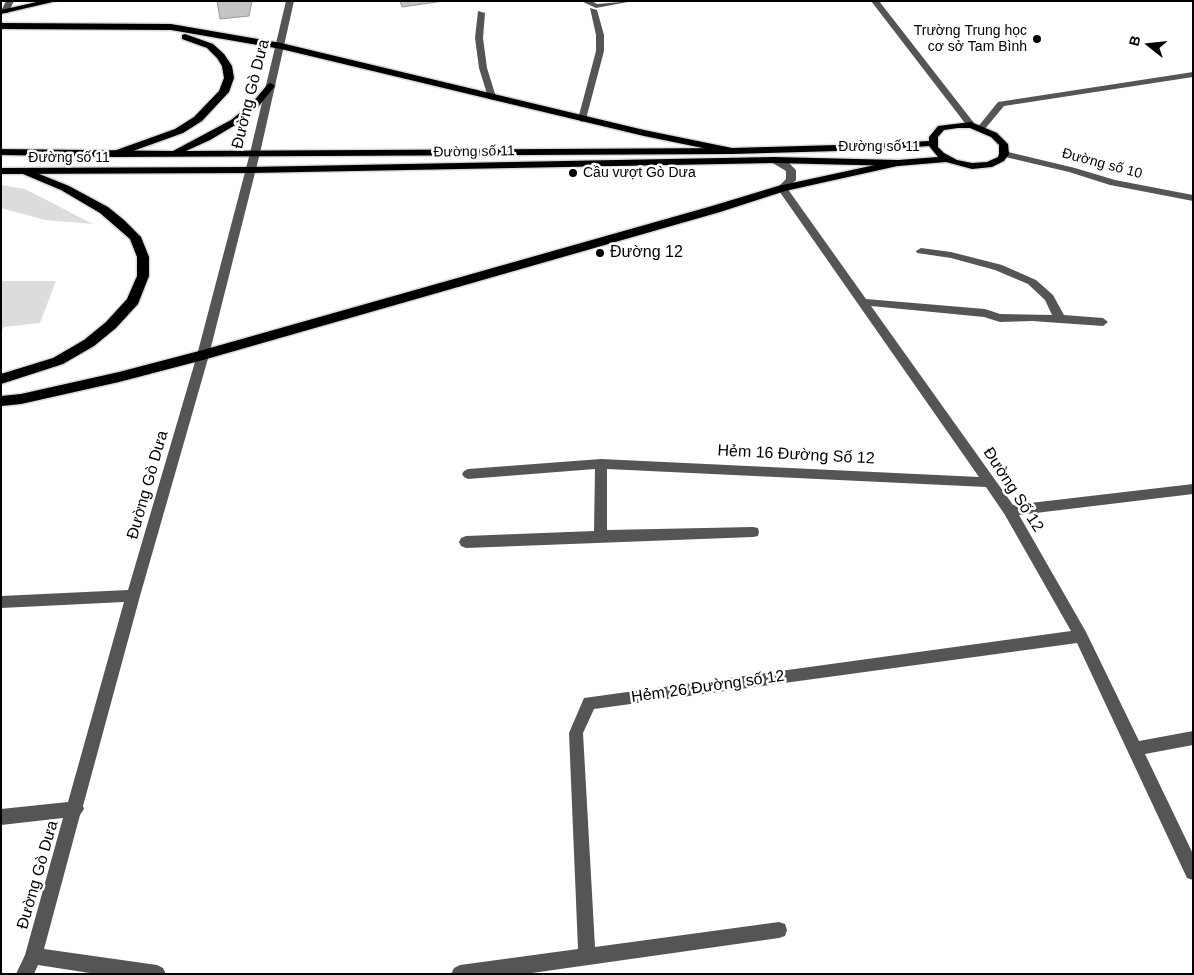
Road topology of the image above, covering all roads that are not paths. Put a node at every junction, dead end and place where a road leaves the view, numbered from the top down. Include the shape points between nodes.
1 (10, 1) edge
2 (53, 1) edge
3 (290, 1) edge
4 (585, 1) edge
5 (630, 1) edge
6 (875, 1) edge
7 (595, 8) junction
8 (3, 11) edge
9 (481, 13) dead end
10 (1, 26) edge
11 (1, 35) edge
12 (281, 46) junction
13 (1193, 74) edge
14 (271, 86) junction
15 (492, 98) junction
16 (582, 119) junction
17 (971, 125) junction
18 (980, 128) junction
19 (932, 143) junction
20 (732, 151) junction
21 (1, 152) edge
22 (255, 152) junction
23 (172, 153) junction
24 (115, 154) junction
25 (1004, 154) junction
26 (946, 159) junction
27 (774, 160) junction
28 (898, 163) junction
29 (250, 170) junction
30 (1, 171) edge
31 (27, 172) junction
32 (782, 188) junction
33 (1193, 198) edge
34 (921, 251) dead end
35 (862, 302) junction
36 (1060, 319) junction
37 (1103, 322) dead end
38 (203, 355) junction
39 (1, 379) edge
40 (1, 401) edge
41 (601, 464) junction
42 (468, 474) dead end
43 (989, 482) junction
44 (1193, 489) edge
45 (1010, 511) junction
46 (753, 532) dead end
47 (600, 536) junction
48 (466, 542) dead end
49 (133, 596) junction
50 (1, 602) edge
51 (1080, 636) junction
52 (1193, 738) edge
53 (1135, 749) junction
54 (76, 809) junction
55 (1, 817) edge
56 (1193, 872) edge
57 (779, 930) dead end
58 (33, 956) junction
59 (587, 956) junction
60 (25, 974) edge
61 (157, 974) edge
62 (460, 974) edge

1 - 8 street
2 - 8 main road
3 - 12 street, Đường Gò Dưa
4 - 7 street
5 - 7 street
6 - 17 street
7 - 16 street via 600,51
9 - 15 street via 479,38
10 - 12 highway via 171,26
11 - 24 highway via 178,36 195,39 221,56 229,78 224,92 213,106 179,131
12 - 14 street, Đường Gò Dưa
12 - 15 highway
13 - 18 street via 1001,104
14 - 22 street, Đường Gò Dưa
14 - 23 main road via 256,105 234,122
15 - 16 highway
16 - 20 highway
17 - 18 main road
17 - 19 main road via 941,128 932,137
18 - 25 main road via 999,139
19 - 20 main road, Đường số 11
19 - 26 main road
20 - 22 main road, Đường số 11
21 - 24 main road, Đường số 11
22 - 23 main road, Đường số 11
22 - 29 street, Đường Gò Dưa
23 - 24 main road, Đường số 11
25 - 26 main road via 996,162 981,166 963,165
25 - 33 street, Đường số 10 via 1113,183
26 - 28 main road, Đường số 11
27 - 28 main road, Đường số 11
27 - 29 main road, Đường số 11
27 - 32 street via 786,164 791,170 791,180
28 - 32 highway
29 - 31 main road, Đường số 11
29 - 38 street, Đường Gò Dưa
30 - 31 main road, Đường số 11
31 - 39 highway via 65,188 120,223 135,237 143,257 143,276 133,301 88,344 58,361
32 - 35 street, Đường Số 12
32 - 38 highway
34 - 36 street via 998,267 1032,282 1049,298
35 - 36 street via 985,313 1000,318
35 - 43 street, Đường Số 12
36 - 37 street
38 - 40 highway via 119,377
38 - 49 street, Đường Gò Dưa
41 - 42 street, Hẻm 16 Đường Số 12
41 - 43 street, Hẻm 16 Đường Số 12
41 - 47 street
43 - 45 street, Đường Số 12
44 - 45 street
45 - 51 street, Đường Số 12
46 - 47 street
47 - 48 street
49 - 50 street
49 - 54 street, Đường Gò Dưa
51 - 53 street, Đường Số 12
51 - 59 street, Hẻm 26 Đường số 12 via 589,703 576,733
52 - 53 street
53 - 56 street, Đường Số 12
54 - 55 street
54 - 58 street, Đường Gò Dưa
57 - 59 street
58 - 60 street, Đường Gò Dưa
58 - 61 street
59 - 62 street

